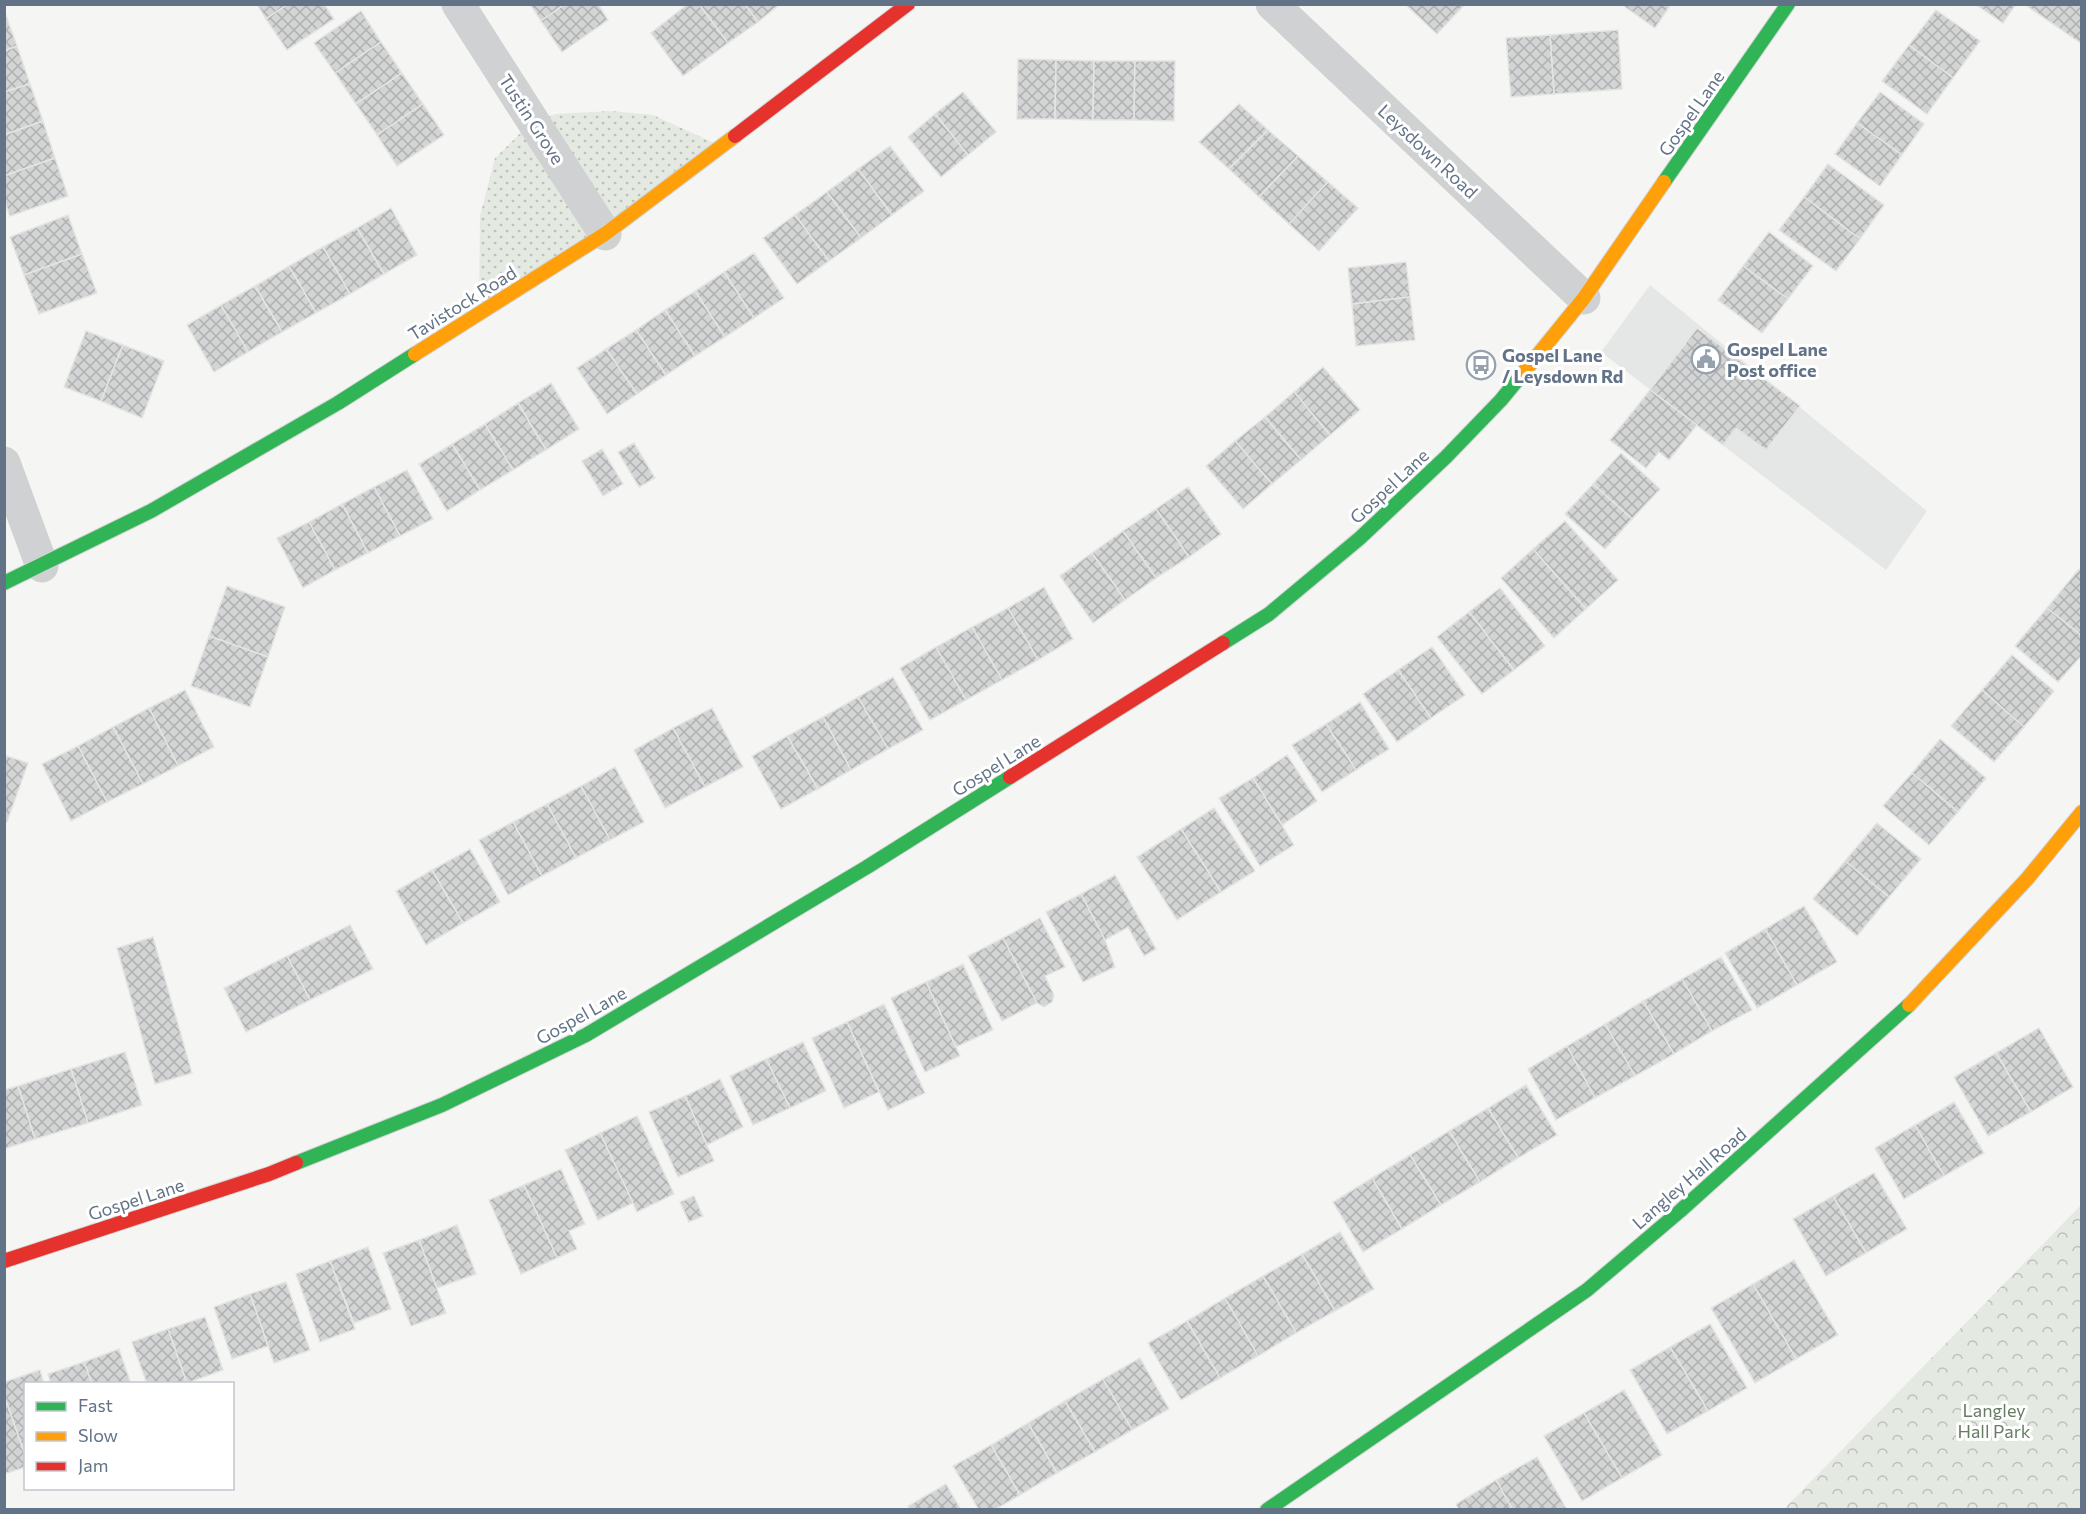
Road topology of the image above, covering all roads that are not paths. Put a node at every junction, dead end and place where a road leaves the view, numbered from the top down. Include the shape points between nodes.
1 (458, 4) edge
2 (908, 4) edge
3 (1272, 4) edge
4 (1788, 4) edge
5 (605, 234) junction
6 (1584, 298) junction
7 (4, 463) edge
8 (42, 566) junction
9 (4, 583) edge
10 (2082, 812) edge
11 (4, 1261) edge
12 (1267, 1509) edge

1 - 5 street, Tustin Grove
2 - 5 street, Tavistock Road
3 - 6 street, Leysdown Road
4 - 6 street, Gospel Lane
5 - 8 street, Tavistock Road via 338,403 151,511
6 - 11 street, Gospel Lane via 1501,400 1446,457 1360,538 1269,614 867,867 586,1035 442,1105 269,1174
7 - 8 street
8 - 9 street, Tavistock Road
10 - 12 street, Langley Hall Road via 2027,879 1905,1010 1638,1247 1587,1290

